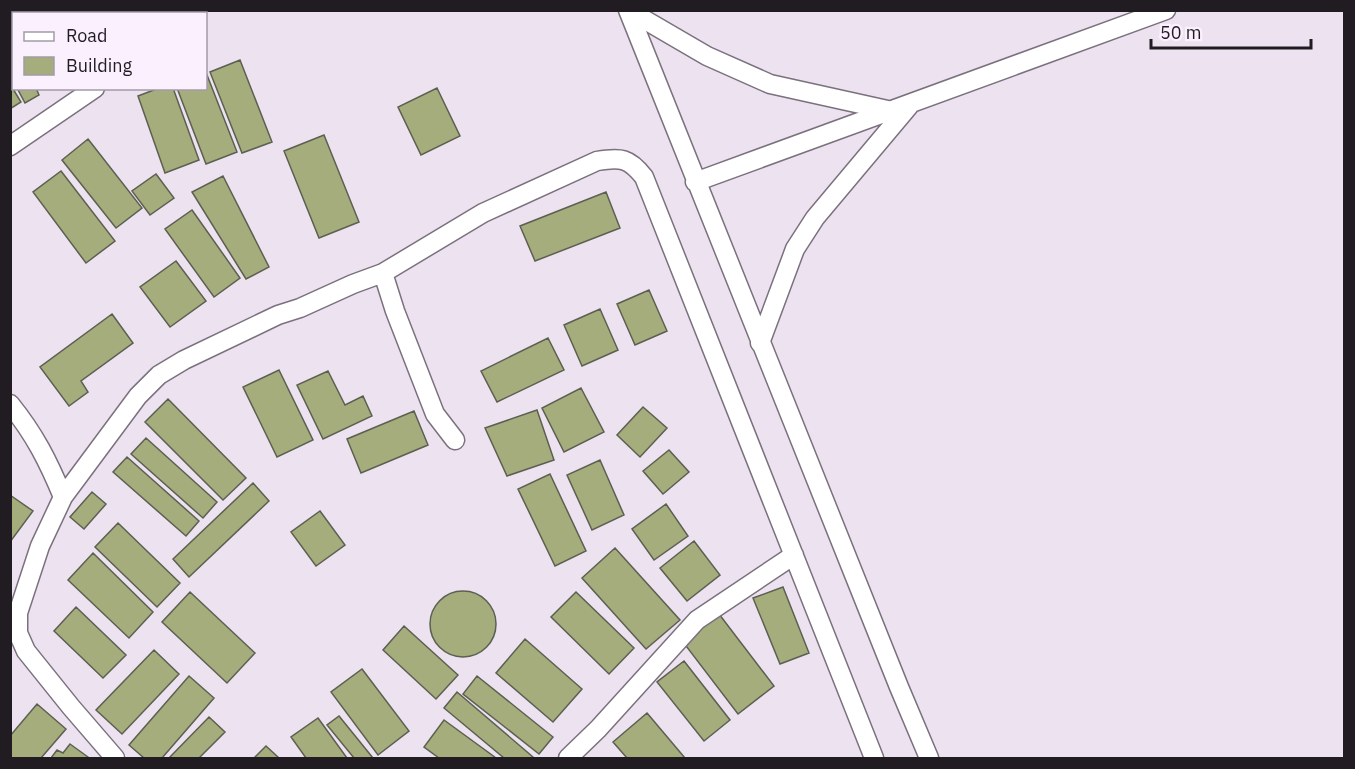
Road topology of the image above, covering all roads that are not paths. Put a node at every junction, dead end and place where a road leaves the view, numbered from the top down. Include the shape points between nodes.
1 (628, 10) edge
2 (1166, 10) edge
3 (92, 90) edge
4 (911, 104) junction
5 (892, 111) junction
6 (10, 146) edge
7 (695, 182) junction
8 (383, 273) junction
9 (760, 343) junction
10 (10, 404) edge
11 (456, 440) dead end
12 (63, 497) junction
13 (794, 555) junction
14 (115, 759) edge
15 (568, 759) edge
16 (874, 759) edge
17 (929, 759) edge

1 - 5 street via 707,56 770,84
1 - 7 street
2 - 4 street
3 - 6 street
4 - 5 street
4 - 9 street via 815,218 795,249
5 - 7 street
7 - 9 street
8 - 11 street via 435,414
8 - 12 street via 278,315 159,375 138,396
8 - 13 street via 483,213 597,161 627,160 644,177
9 - 17 street
10 - 12 street via 46,456
12 - 14 street via 40,546 18,613 18,633 26,651
13 - 15 street via 697,620
13 - 16 street

